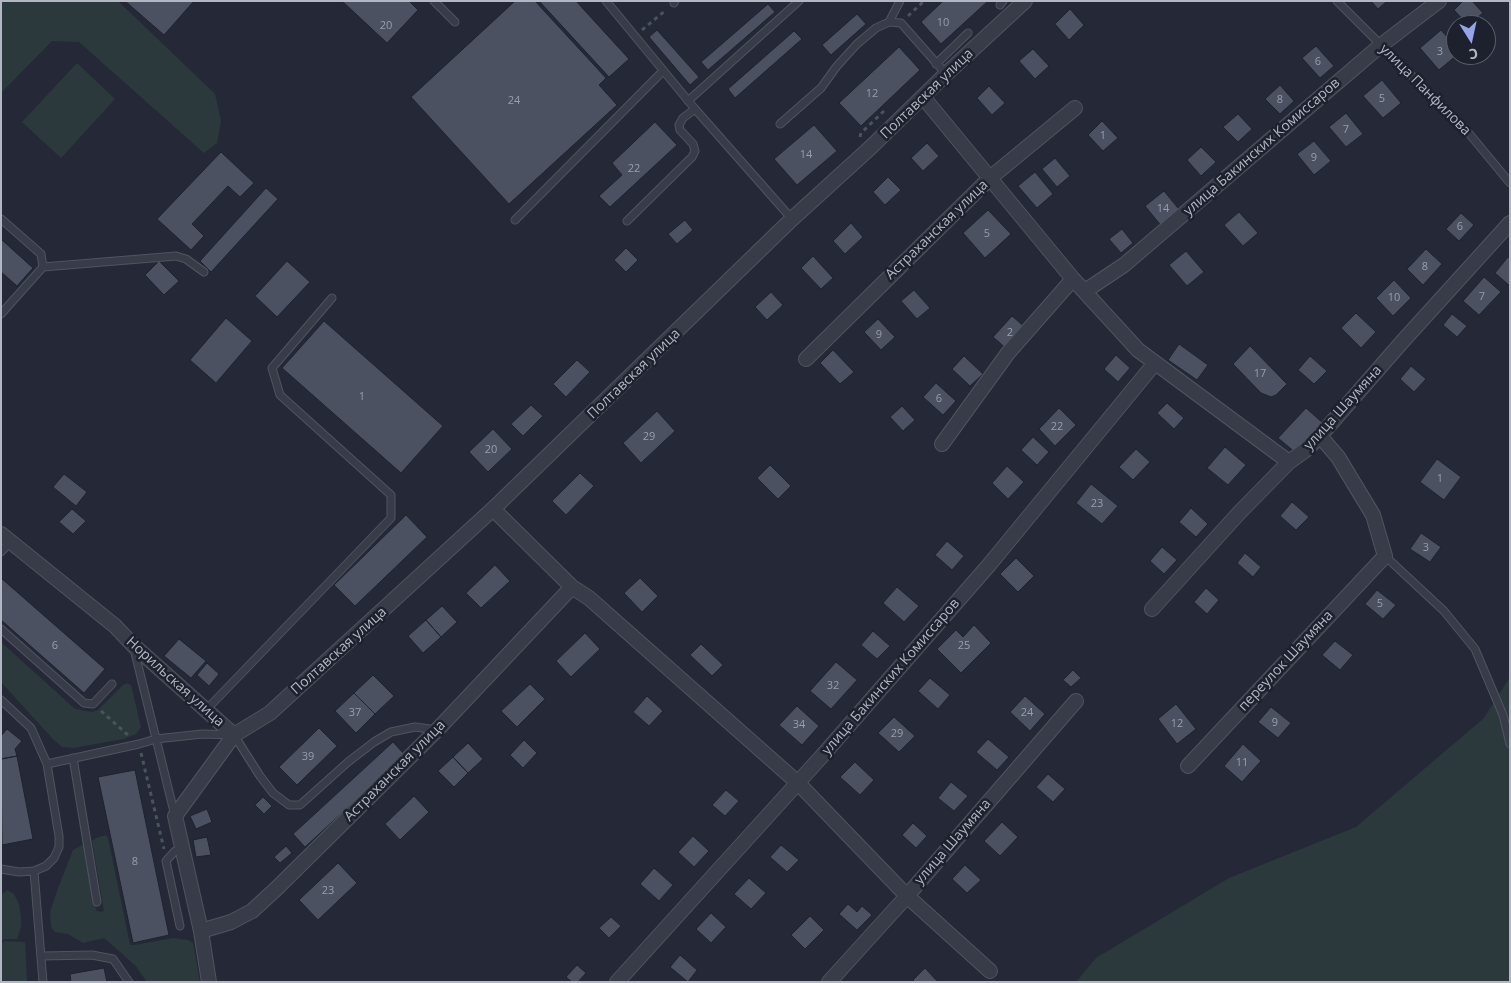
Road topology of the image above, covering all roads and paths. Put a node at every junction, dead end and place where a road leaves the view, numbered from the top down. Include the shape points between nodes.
1 (434, 1) edge
2 (606, 1) edge
3 (900, 1) edge
4 (924, 1) edge
5 (1026, 1) edge
6 (1337, 1) edge
7 (1439, 1) edge
8 (674, 2) edge
9 (796, 2) edge
10 (455, 22) dead end
11 (889, 22) junction
12 (901, 23) junction
13 (968, 33) dead end
14 (635, 36) junction
15 (1380, 46) junction
16 (941, 69) junction
17 (663, 71) junction
18 (923, 97) junction
19 (688, 101) junction
20 (1075, 108) dead end
21 (695, 109) junction
22 (780, 124) dead end
23 (990, 178) junction
24 (1510, 183) edge
25 (1, 219) edge
26 (792, 219) junction
27 (515, 220) dead end
28 (627, 221) dead end
29 (1510, 223) edge
30 (43, 268) junction
31 (204, 272) dead end
32 (1073, 279) junction
33 (1085, 291) junction
34 (332, 298) dead end
35 (1, 314) edge
36 (806, 359) dead end
37 (1155, 363) junction
38 (1320, 436) junction
39 (942, 444) dead end
40 (1289, 462) junction
41 (493, 510) junction
42 (4, 542) edge
43 (1385, 556) junction
44 (572, 587) junction
45 (1152, 609) dead end
46 (1, 629) edge
47 (133, 645) junction
48 (112, 684) dead end
49 (1, 700) edge
50 (1076, 700) dead end
51 (93, 704) junction
52 (206, 710) junction
53 (438, 730) junction
54 (234, 735) junction
55 (156, 739) junction
56 (139, 744) junction
57 (1510, 744) edge
58 (73, 758) junction
59 (47, 764) junction
60 (1188, 766) dead end
61 (798, 783) junction
62 (175, 816) junction
63 (182, 849) junction
64 (166, 861) junction
65 (1, 869) edge
66 (34, 871) junction
67 (906, 896) junction
68 (97, 902) dead end
69 (180, 926) dead end
70 (201, 931) junction
71 (42, 956) junction
72 (990, 971) dead end
73 (43, 982) edge
74 (129, 982) edge
75 (209, 982) edge
76 (617, 982) edge
77 (829, 982) edge

1 - 10 lane
2 - 14 lane
3 - 11 lane
4 - 12 path
5 - 16 street, Полтавская улица
6 - 15 lane, улица Панфилова
7 - 15 street, улица Бакинских Комиссаров
8 - 14 path
9 - 19 lane
11 - 12 lane
11 - 22 lane via 857,44 821,88
12 - 16 lane
13 - 16 lane
14 - 17 lane
15 - 24 lane, улица Панфилова via 1467,131
15 - 33 street, улица Бакинских Комиссаров via 1124,265
16 - 18 street, Полтавская улица
17 - 19 lane
17 - 27 lane
18 - 23 street
18 - 26 street, Полтавская улица
19 - 21 lane
20 - 23 street, Астраханская улица
21 - 26 lane
21 - 28 lane via 679,125 693,144 695,151 692,157
23 - 32 street
23 - 36 street, Астраханская улица
25 - 30 lane via 41,254
26 - 41 street, Полтавская улица
29 - 38 street, улица Шаумяна
30 - 31 lane via 176,256
30 - 35 lane
32 - 33 street
32 - 39 street via 1008,353
33 - 37 street via 1138,350
34 - 52 lane via 272,368 280,395 391,495 391,518
37 - 40 street
37 - 61 street, улица Бакинских Комиссаров via 989,565
38 - 40 street, улица Шаумяна
38 - 43 street via 1338,457 1372,515
40 - 45 street, улица Шаумяна
41 - 44 street
41 - 54 street, Полтавская улица via 270,713
42 - 47 street, Норильская улица via 115,626
43 - 57 lane via 1444,611 1475,649 1503,715
43 - 60 street, переулок Шаумяна
44 - 53 street, Астраханская улица
44 - 61 street via 596,604
46 - 51 lane via 84,703
47 - 52 street, Норильская улица
47 - 55 lane
48 - 51 lane
49 - 59 lane via 31,728
50 - 67 street, улица Шаумяна
51 - 56 path
52 - 54 street, Норильская улица
53 - 54 lane via 415,727 391,732 348,762 300,804 288,805 260,776
53 - 70 street, Астраханская улица via 252,911 231,922
54 - 55 lane via 202,734
54 - 62 street, Норильская улица
55 - 56 lane
55 - 62 lane
56 - 58 lane
56 - 64 path
58 - 59 lane
58 - 68 lane
59 - 66 lane via 59,846 54,858
61 - 67 street
61 - 76 street, улица Бакинских Комиссаров
62 - 63 street
63 - 64 lane
63 - 70 street
64 - 69 lane
65 - 66 lane
66 - 71 lane
67 - 72 street
67 - 77 street, улица Шаумяна
70 - 75 street
71 - 73 lane
71 - 74 lane via 92,955 113,959

